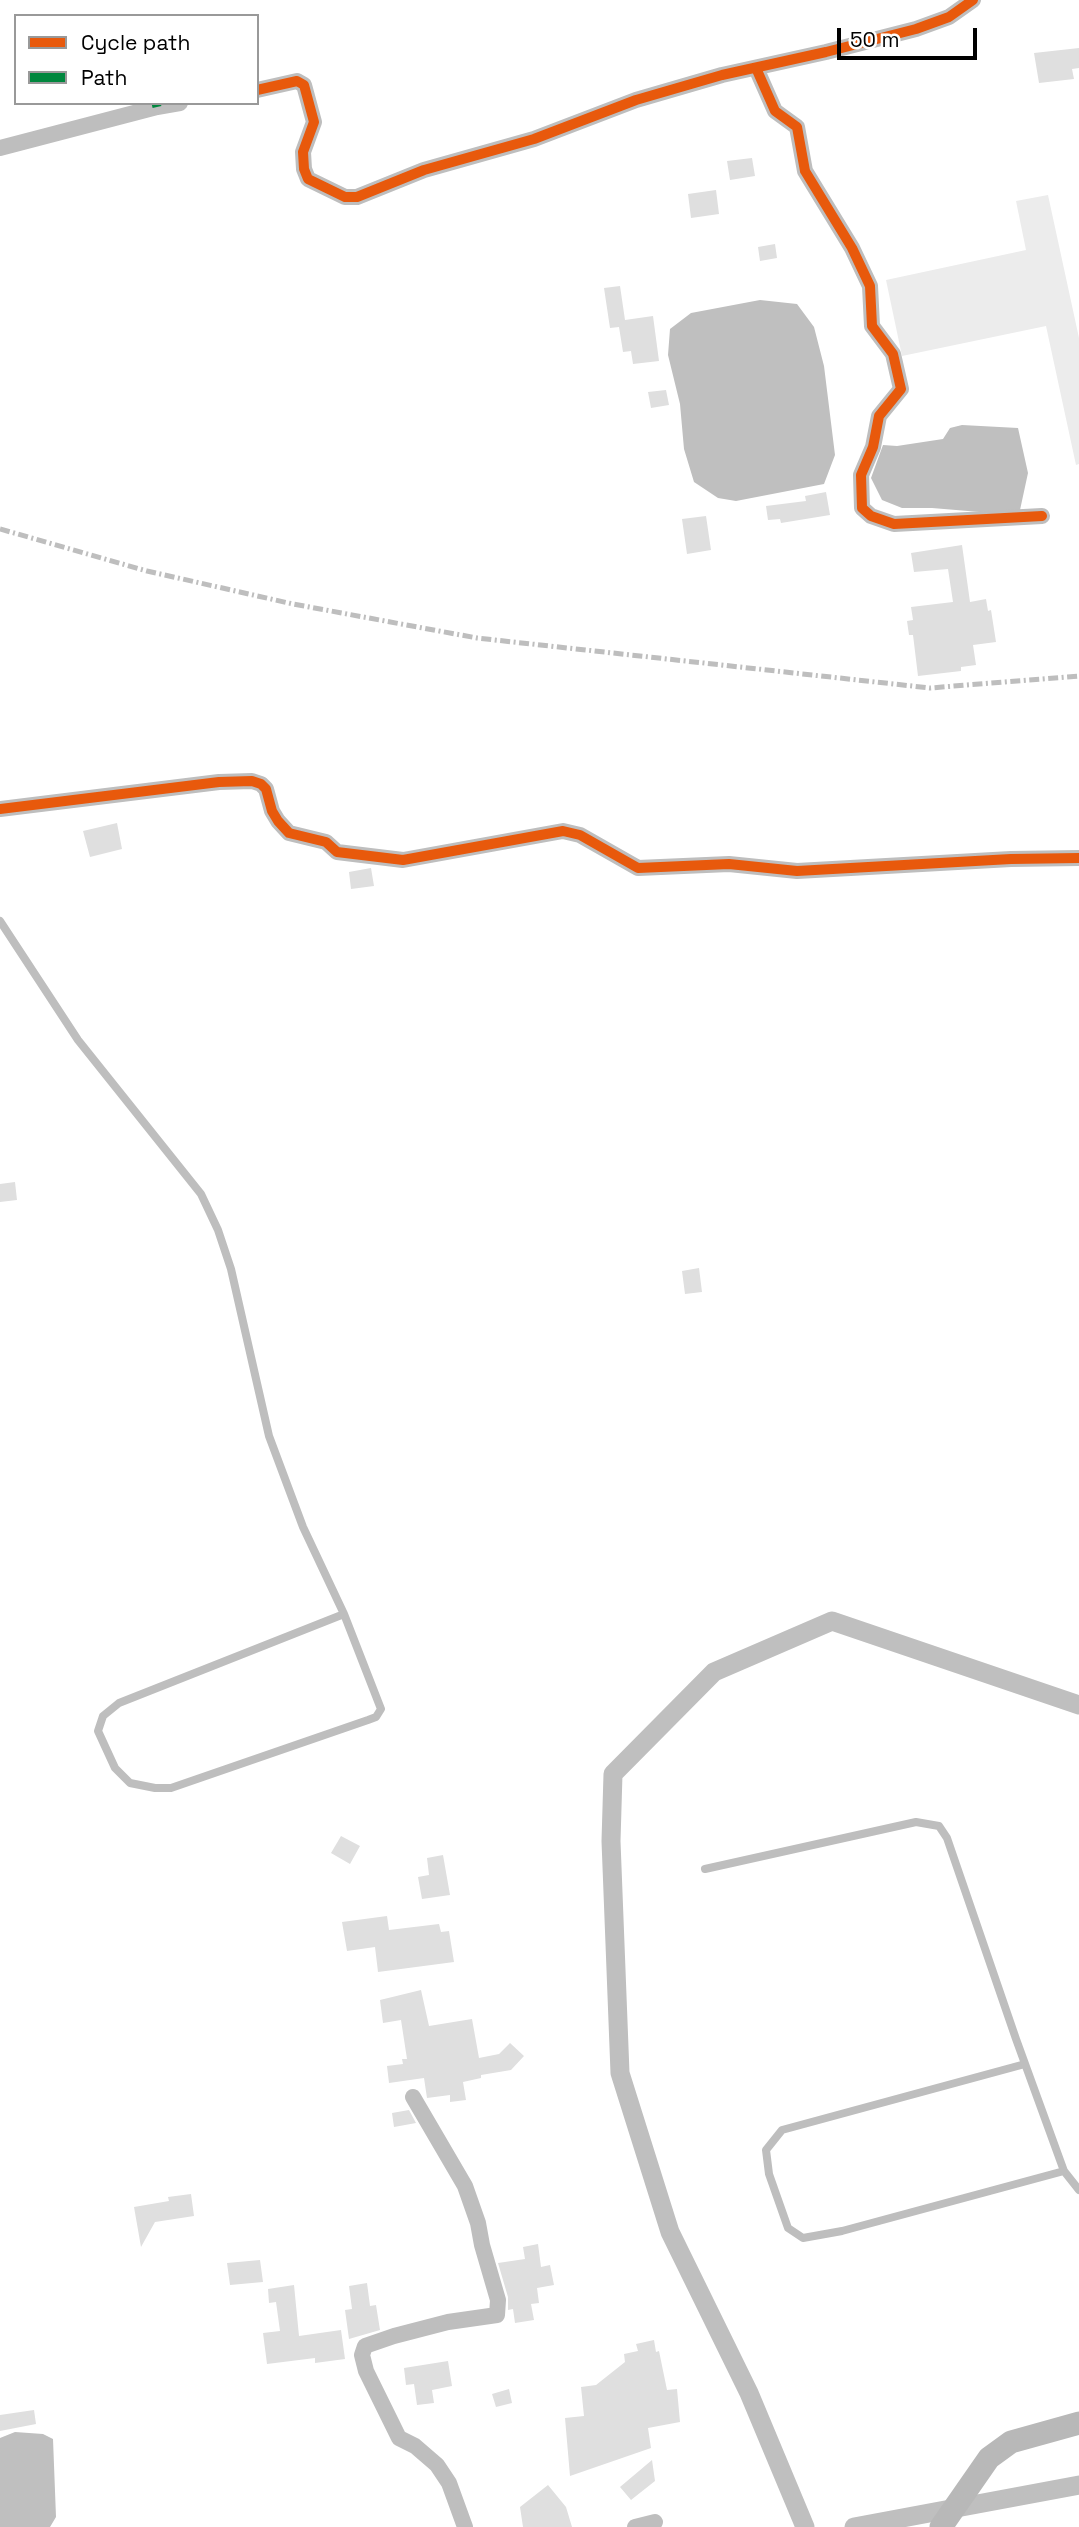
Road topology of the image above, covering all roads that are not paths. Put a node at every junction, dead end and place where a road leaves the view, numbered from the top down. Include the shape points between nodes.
1 (973, 0) edge
2 (757, 68) junction
3 (259, 90) edge
4 (168, 105) edge
5 (0, 148) edge
6 (1042, 516) dead end
7 (0, 809) edge
8 (1079, 858) edge
9 (0, 920) edge
10 (344, 1615) junction
11 (705, 1870) dead end
12 (1025, 2064) junction
13 (413, 2097) dead end
14 (1065, 2171) junction
15 (1079, 2190) edge
16 (1079, 2423) edge
17 (655, 2522) dead end
18 (465, 2527) edge
19 (635, 2527) edge
20 (941, 2527) edge

1 - 2 street via 950,17 916,29
2 - 3 street via 636,100 534,139 424,170 357,197 345,197 308,179 303,152 314,122 304,85 297,81
2 - 6 street via 775,111 797,127 805,171 870,286 872,326 893,354 901,389 879,416 861,475 863,508 894,524
4 - 5 street
7 - 8 street via 252,781 266,789 278,821 289,834 326,842 337,852 403,860 563,831 580,835 638,868 729,864 797,871
9 - 10 lane via 78,1040 201,1194 231,1269 269,1436 303,1527
10 - 10 lane via 381,1709 376,1717 171,1788 130,1783 114,1768 98,1731 103,1716 119,1703
11 - 12 lane via 916,1822 939,1826
12 - 14 lane
12 - 14 lane via 782,2130 766,2150 769,2174 788,2228 803,2238 842,2231
13 - 18 street via 465,2186 498,2300 497,2315 394,2336 365,2346 362,2355 399,2438 437,2465 449,2483
14 - 15 lane
16 - 20 street via 1011,2442 989,2458
17 - 19 street

